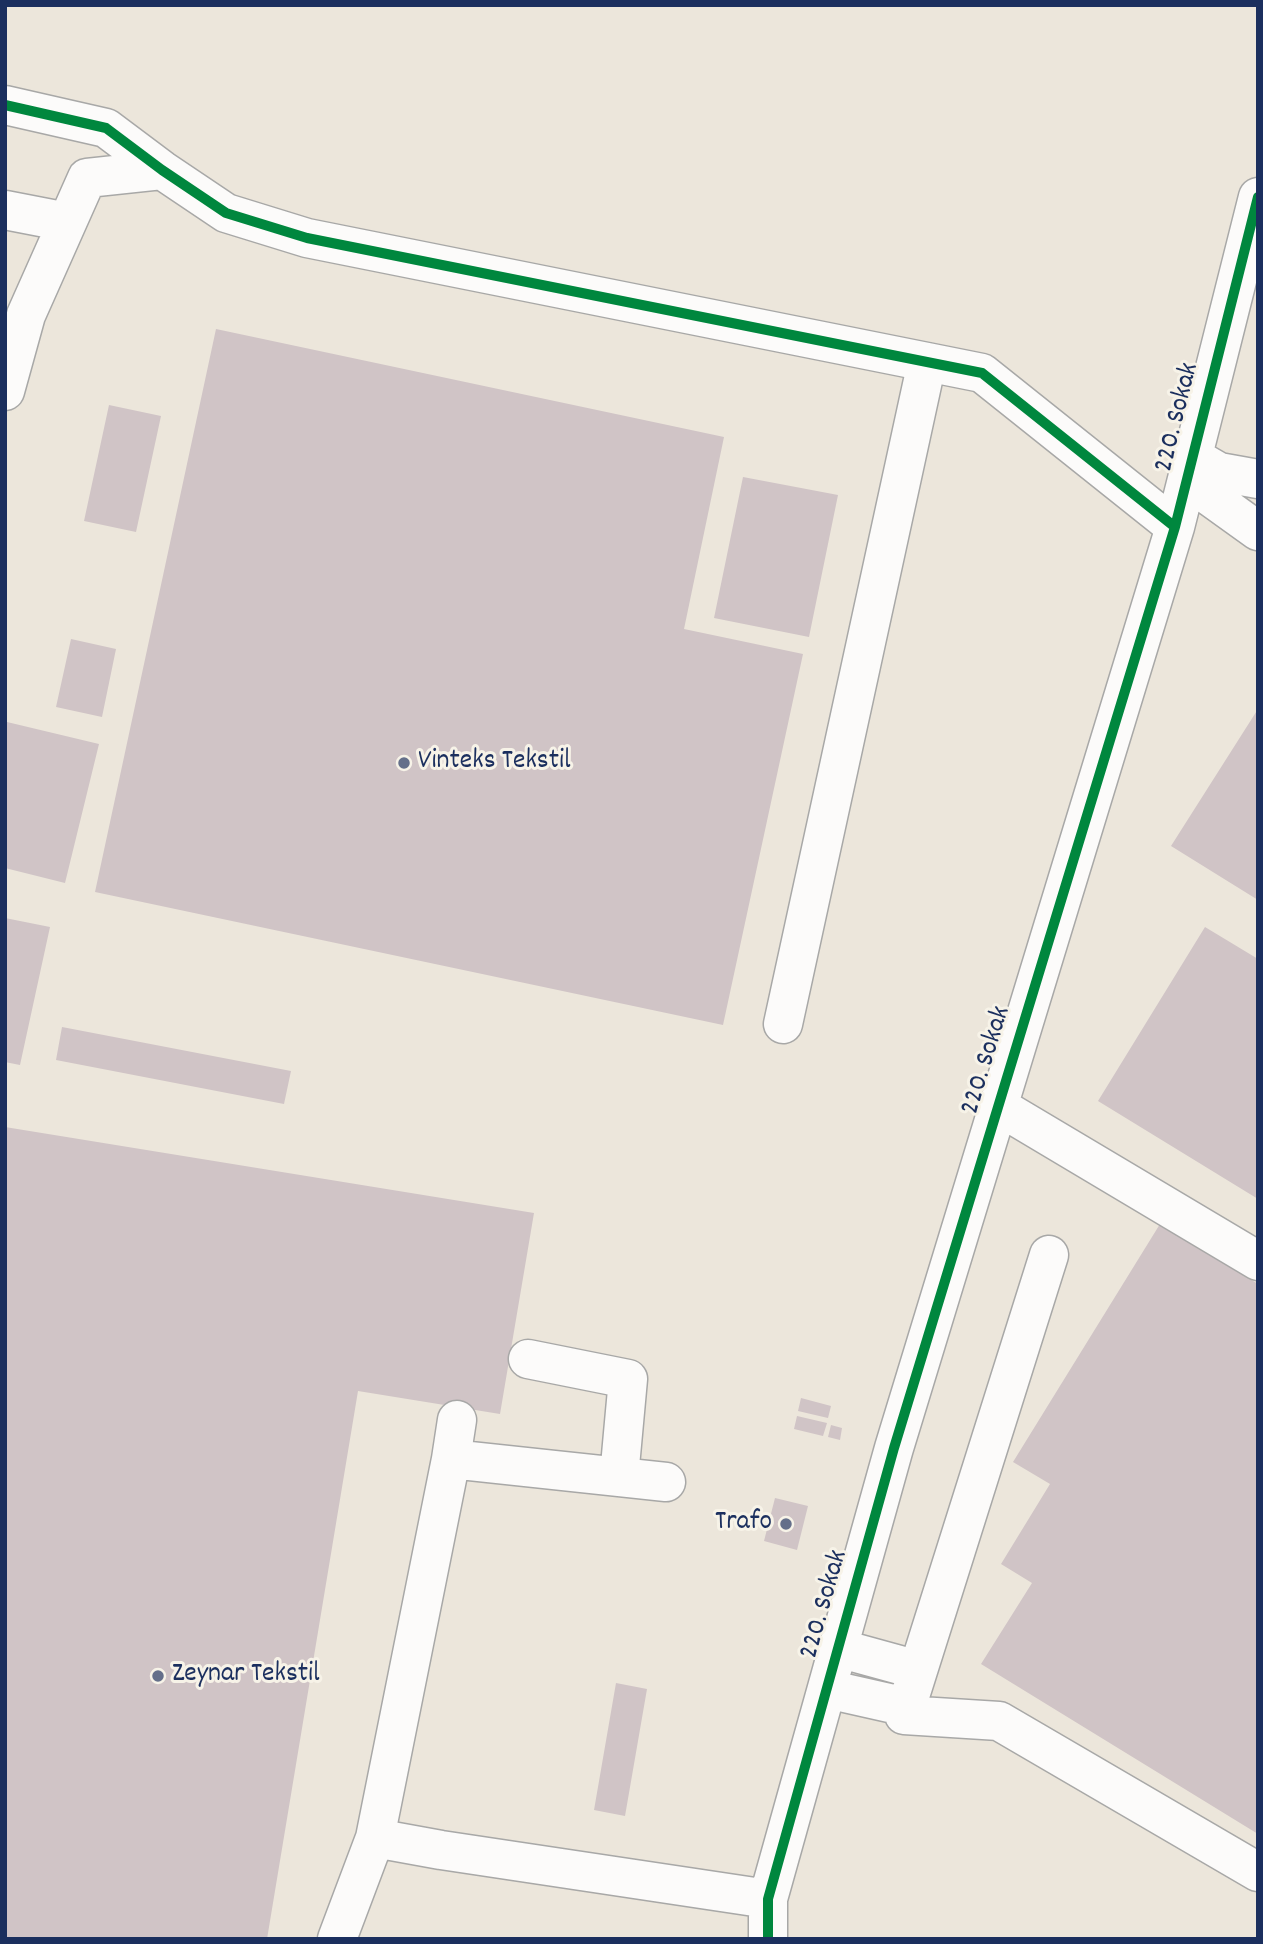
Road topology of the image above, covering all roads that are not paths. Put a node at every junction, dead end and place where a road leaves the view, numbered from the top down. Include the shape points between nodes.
1 (5, 105) edge
2 (162, 170) junction
3 (1258, 197) edge
4 (5, 210) edge
5 (67, 222) junction
6 (927, 362) junction
7 (5, 391) edge
8 (1190, 469) junction
9 (1258, 479) edge
10 (1175, 527) junction
11 (1258, 531) edge
12 (783, 1024) dead end
13 (998, 1106) junction
14 (1049, 1255) dead end
15 (1258, 1261) edge
16 (528, 1359) dead end
17 (457, 1420) dead end
18 (451, 1459) junction
19 (619, 1477) junction
20 (666, 1482) dead end
21 (838, 1648) junction
22 (918, 1670) junction
23 (827, 1689) junction
24 (907, 1707) junction
25 (375, 1838) junction
26 (1258, 1872) edge
27 (768, 1899) junction
28 (337, 1939) edge
29 (768, 1939) edge

1 - 2 street via 106,128
2 - 5 street via 87,178
2 - 6 street via 226,213 307,239
3 - 8 street, 220. Sokak
4 - 5 street
5 - 7 street via 26,315
6 - 10 street via 982,373
6 - 12 street
8 - 9 street
8 - 10 street, 220. Sokak
8 - 11 street
10 - 13 street, 220. Sokak
13 - 15 street
13 - 21 street, 220. Sokak
14 - 22 street
16 - 19 street via 628,1379
17 - 18 street
18 - 19 street
18 - 25 street
19 - 20 street
21 - 22 street
21 - 23 street, 220. Sokak
22 - 24 street
23 - 24 street
23 - 27 street, 220. Sokak
24 - 26 street via 904,1715 999,1721
25 - 27 street
25 - 28 street
27 - 29 street, 220. Sokak

